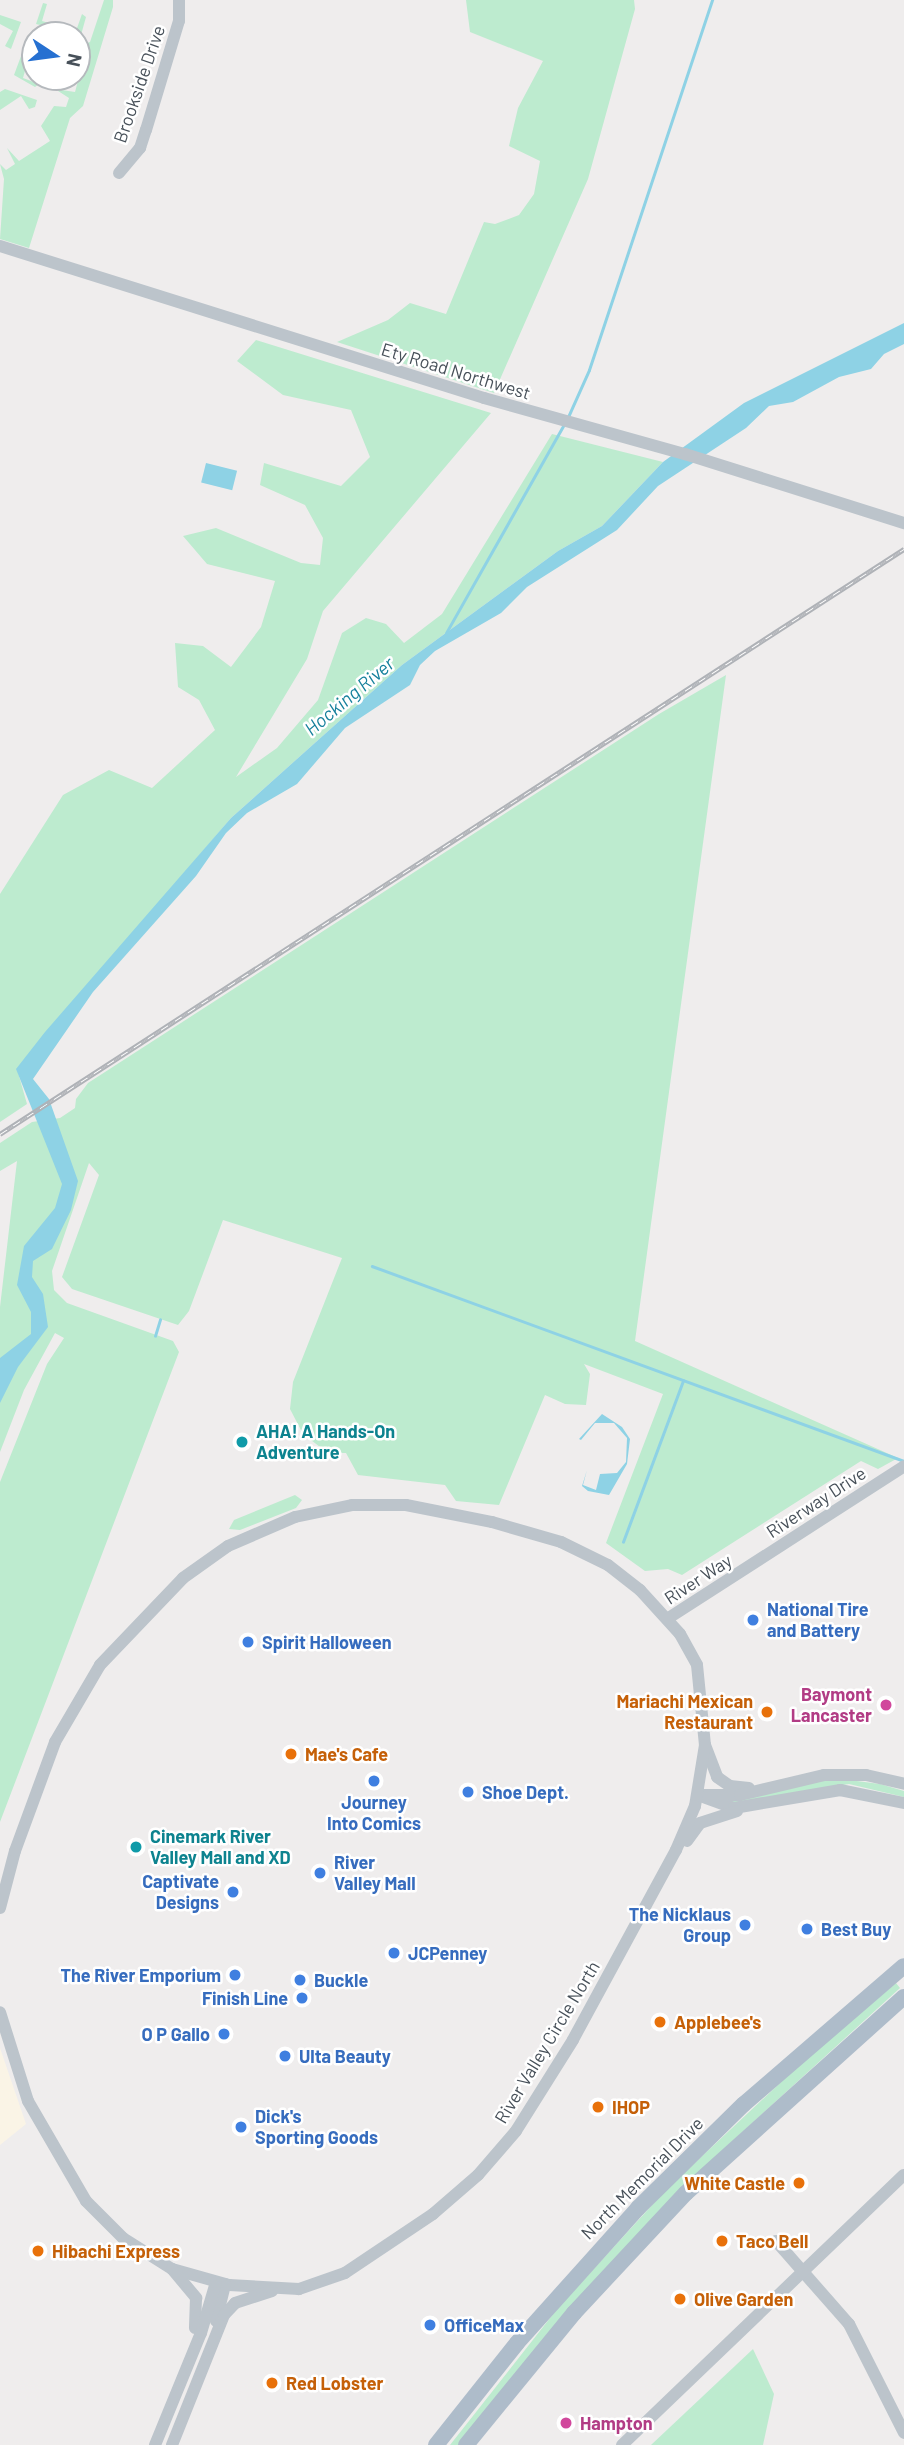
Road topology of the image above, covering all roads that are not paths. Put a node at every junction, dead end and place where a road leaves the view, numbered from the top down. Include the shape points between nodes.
1 (179, 0) edge
2 (118, 173) dead end
3 (0, 246) edge
4 (904, 523) edge
5 (904, 1466) edge
6 (747, 1568) joint
7 (667, 1619) junction
8 (705, 1745) junction
9 (904, 1784) edge
10 (759, 1788) junction
11 (698, 1795) junction
12 (904, 1803) edge
13 (745, 1808) junction
14 (676, 1850) junction
15 (0, 1908) edge
16 (904, 1966) edge
17 (904, 1997) edge
18 (0, 2012) edge
19 (904, 2175) edge
20 (776, 2241) dead end
21 (172, 2269) junction
22 (802, 2270) junction
23 (220, 2283) junction
24 (272, 2291) junction
25 (195, 2340) junction
26 (212, 2345) junction
27 (904, 2432) edge
28 (155, 2445) edge
29 (172, 2445) edge
30 (436, 2445) edge
31 (466, 2445) edge
32 (622, 2445) edge

1 - 2 street, Brookside Drive via 179,20 146,131 139,148
3 - 4 street, Ety Road Northwest via 497,402 685,454
5 - 6 street, Riverway Drive
6 - 7 street, River Way
7 - 8 street via 697,1665
7 - 15 street via 640,1590 592,1556 529,1531 441,1510 352,1505 261,1530 183,1578 131,1629 82,1690 36,1793
8 - 10 street via 722,1782
8 - 11 street, River Valley Circle North
9 - 10 street via 866,1775 824,1775
10 - 11 street via 740,1795
11 - 13 street via 725,1807
11 - 14 street, River Valley Circle North
12 - 13 street via 840,1790
13 - 14 street, River Valley Circle North via 700,1823
14 - 24 street, River Valley Circle North via 554,2072 496,2156 433,2214 363,2262 311,2286
16 - 30 main road, North Memorial Drive via 744,2104 638,2208 517,2343
17 - 31 main road via 678,2202 574,2313
18 - 21 street via 28,2101 86,2201 123,2238
19 - 22 street
20 - 22 street
21 - 23 street, River Valley Circle North
21 - 25 street via 196,2298
22 - 27 street via 852,2330
22 - 32 street
23 - 24 street, River Valley Circle North
23 - 25 street
23 - 26 street
24 - 26 street via 235,2303
25 - 28 street
26 - 29 street

